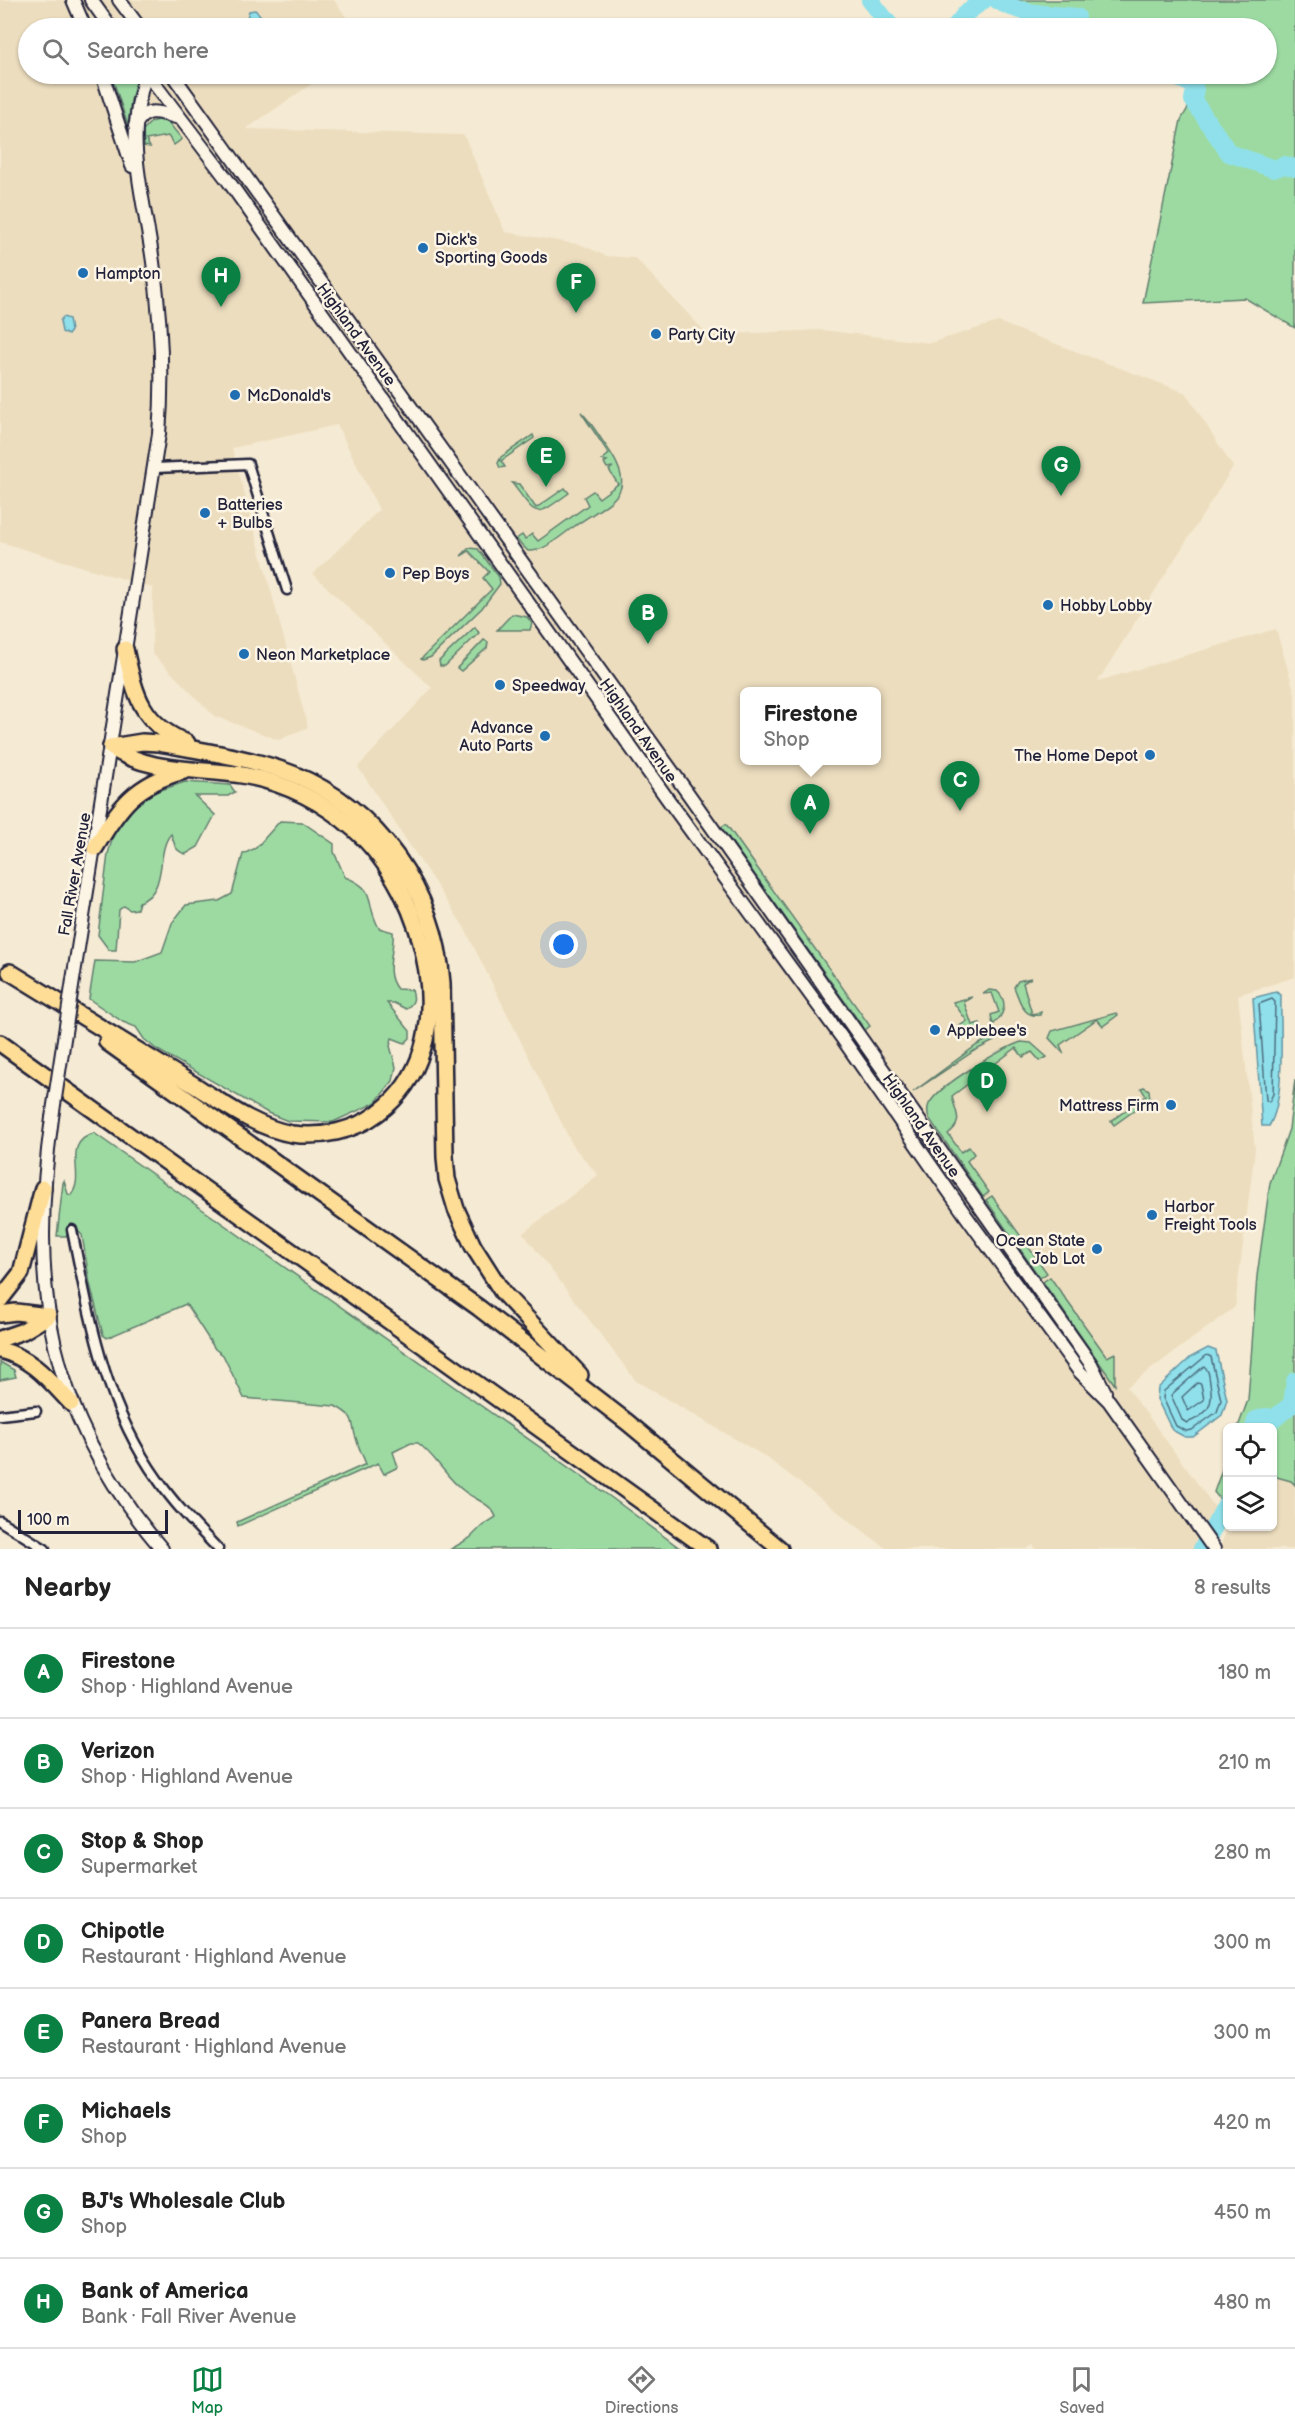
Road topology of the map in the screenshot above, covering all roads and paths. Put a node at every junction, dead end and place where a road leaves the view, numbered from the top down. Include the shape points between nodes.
1 (73, 0) edge
2 (90, 0) edge
3 (120, 0) edge
4 (81, 18) edge
5 (104, 18) edge
6 (132, 18) edge
7 (105, 84) edge
8 (143, 84) edge
9 (154, 84) edge
10 (179, 84) edge
11 (179, 118) junction
12 (134, 127) junction
13 (137, 178) junction
14 (155, 468) junction
15 (287, 590) dead end
16 (125, 649) junction
17 (111, 747) junction
18 (230, 757) junction
19 (187, 770) junction
20 (95, 848) junction
21 (5, 969) edge
22 (0, 1043) edge
23 (0, 1056) edge
24 (83, 1102) junction
25 (43, 1188) junction
26 (72, 1230) dead end
27 (0, 1300) edge
28 (0, 1314) edge
29 (48, 1316) junction
30 (0, 1339) edge
31 (0, 1350) edge
32 (1109, 1401) junction
33 (71, 1403) junction
34 (36, 1411) dead end
35 (0, 1414) edge
36 (627, 1422) junction
37 (0, 1521) edge
38 (45, 1549) edge
39 (162, 1549) edge
40 (218, 1549) edge
41 (708, 1549) edge
42 (780, 1549) edge
43 (1214, 1549) edge

1 - 4 main road
2 - 5 main road
3 - 6 main road
7 - 13 main road, Fall River Avenue
8 - 12 main road, Fall River Avenue
9 - 11 main road, Highland Avenue
10 - 32 main road, Highland Avenue via 904,1096 1091,1364
11 - 12 main road via 147,112
11 - 32 main road, Highland Avenue via 229,182 972,1224 1079,1371
12 - 13 main road, Fall River Avenue
13 - 14 main road, Fall River Avenue via 153,260 161,332 163,383
14 - 15 street via 248,464
14 - 16 main road, Fall River Avenue
16 - 17 main road, Fall River Avenue
16 - 18 highway via 136,695 152,721 182,741
17 - 18 highway via 151,742
17 - 19 highway via 141,761
17 - 20 main road, Fall River Avenue
18 - 36 highway via 287,772 330,793 375,829 409,874 430,921 441,969 445,1168 459,1218 484,1266 511,1303
19 - 20 highway via 158,779 131,796
19 - 21 highway via 252,777 300,793 355,830 390,870 416,924 428,984 423,1046 397,1096 372,1118 341,1131 318,1135 282,1131 232,1108
20 - 25 main road, Fall River Avenue, bridge
21 - 36 highway via 470,1302
22 - 24 highway
23 - 24 highway
24 - 41 highway
25 - 27 highway via 21,1273
25 - 29 main road, Fall River Avenue via 41,1248
26 - 40 street via 101,1366 116,1405 158,1480
28 - 29 highway
29 - 30 highway
29 - 33 main road, Fall River Avenue
31 - 33 highway via 33,1364
32 - 43 main road, Highland Avenue
33 - 39 main road, Fall River Avenue via 110,1476
34 - 35 street
36 - 42 highway
37 - 38 street

